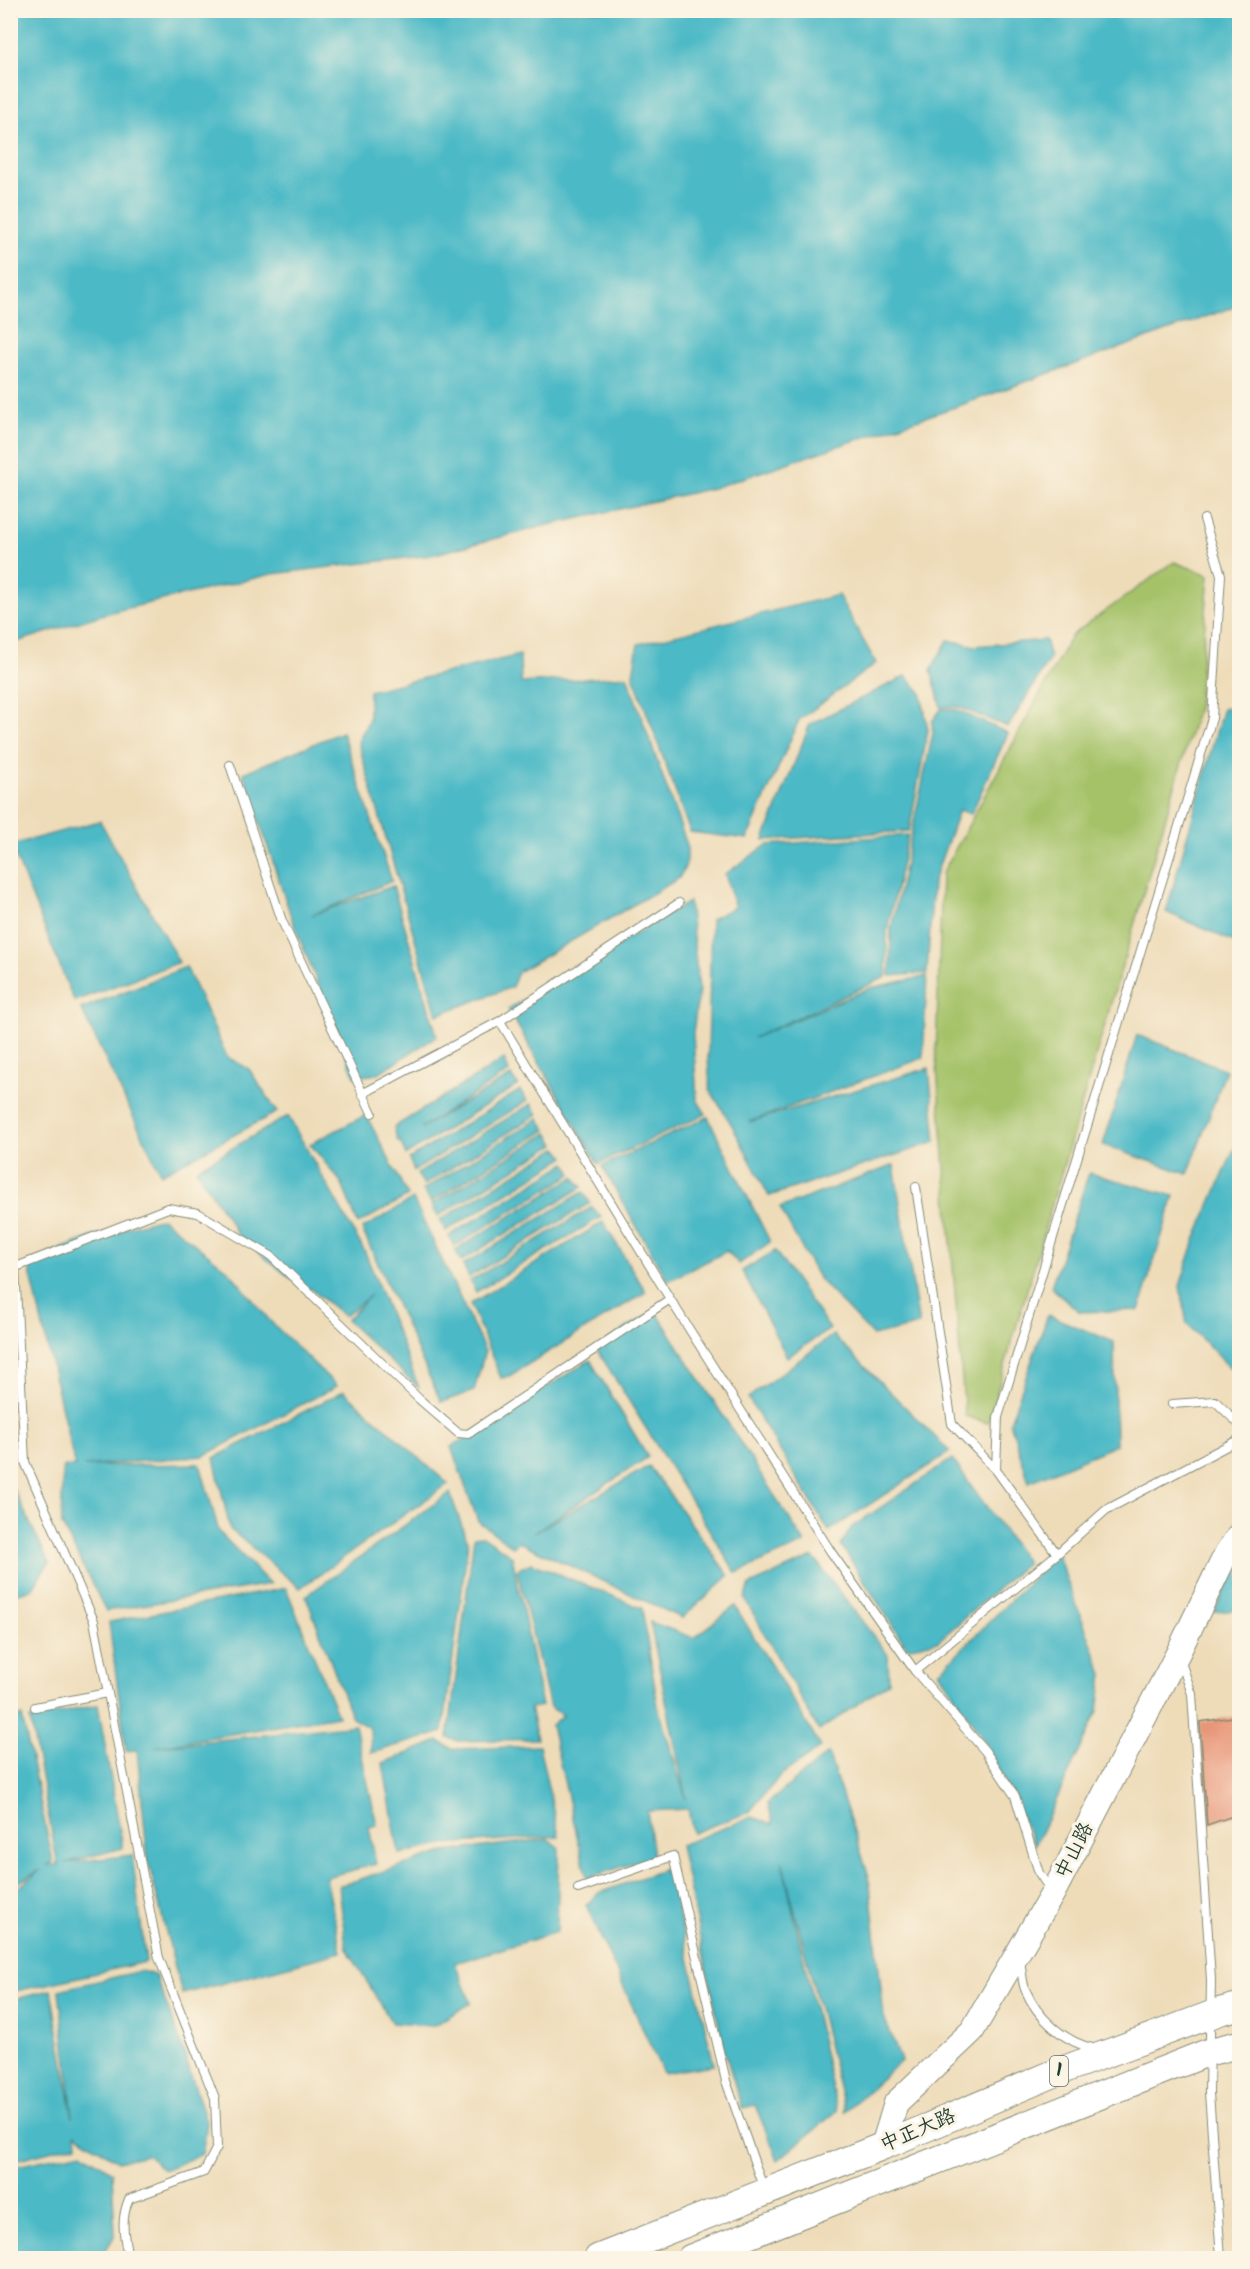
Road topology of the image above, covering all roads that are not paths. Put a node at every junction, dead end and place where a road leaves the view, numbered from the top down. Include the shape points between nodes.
1 (1204, 519) dead end
2 (230, 765) dead end
3 (679, 903) dead end
4 (500, 1020) junction
5 (362, 1094) junction
6 (372, 1113) dead end
7 (916, 1187) dead end
8 (13, 1268) edge
9 (670, 1299) junction
10 (1172, 1404) dead end
11 (1239, 1425) edge
12 (1239, 1439) edge
13 (996, 1470) junction
14 (1239, 1534) edge
15 (1057, 1554) junction
16 (1178, 1653) junction
17 (915, 1671) junction
18 (108, 1693) junction
19 (35, 1707) dead end
20 (578, 1888) dead end
21 (1053, 1893) junction
22 (1019, 1951) junction
23 (1239, 2006) edge
24 (1211, 2016) junction
25 (1239, 2044) edge
26 (1114, 2051) junction
27 (1209, 2052) junction
28 (883, 2146) junction
29 (765, 2193) junction
30 (128, 2259) edge
31 (598, 2259) edge
32 (691, 2259) edge
33 (1221, 2259) edge

1 - 13 lane via 1221,575 1212,718 998,1417
2 - 5 lane via 282,921
3 - 4 lane
4 - 5 lane
4 - 9 lane
5 - 6 lane
7 - 13 lane via 952,1424
8 - 9 lane via 168,1208 198,1213 271,1256 419,1399 458,1433 468,1434
8 - 18 lane via 25,1462 94,1621
9 - 17 lane via 831,1552
10 - 11 lane via 1215,1401
12 - 15 lane via 1106,1510
13 - 15 lane
14 - 16 street, 中山路
15 - 17 lane
16 - 21 street, 中山路
16 - 24 lane via 1192,1694
17 - 21 lane via 985,1751 1015,1796 1039,1873
18 - 19 lane
18 - 30 lane via 159,1958 215,2098 217,2147 204,2172 129,2199 123,2213
20 - 29 lane via 673,1856 726,2080
21 - 22 street, 中山路
22 - 26 lane via 1024,1987 1051,2026 1075,2043
22 - 28 street, 中山路 via 972,2031 896,2103
23 - 24 main road, 中正大路 / 1
24 - 26 main road, 中正大路 / 1
24 - 27 lane
25 - 27 main road, 中正大路 / 1
26 - 28 main road, 中正大路 / 1
27 - 32 main road, 中正大路 / 1
27 - 33 lane
28 - 29 main road, 中正大路 / 1
29 - 31 main road, 中正大路 / 1

